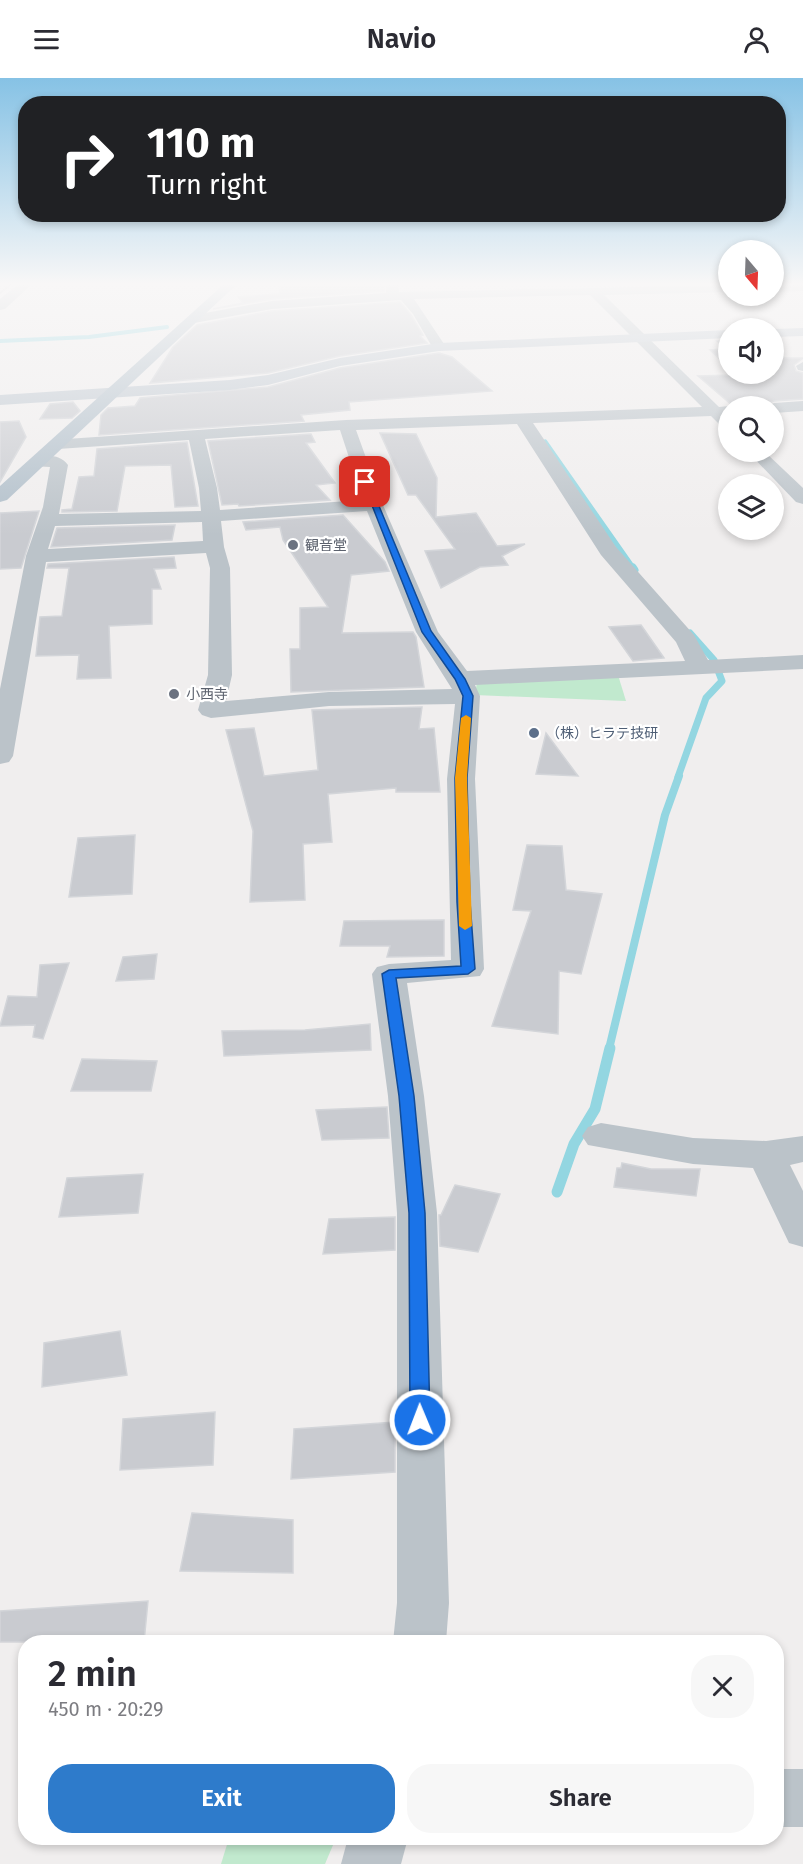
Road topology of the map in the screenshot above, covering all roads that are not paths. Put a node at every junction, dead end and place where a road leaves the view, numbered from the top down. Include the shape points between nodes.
1 (141, 368) edge
2 (311, 368) edge
3 (675, 368) edge
4 (114, 394) junction
5 (0, 400) edge
6 (803, 406) edge
7 (718, 407) edge
8 (784, 407) edge
9 (718, 411) edge
10 (522, 419) junction
11 (346, 425) junction
12 (196, 435) junction
13 (58, 444) junction
14 (38, 462) junction
15 (766, 462) edge
16 (0, 496) edge
17 (803, 498) edge
18 (374, 505) junction
19 (213, 516) junction
20 (48, 520) junction
21 (214, 547) junction
22 (36, 556) junction
23 (803, 662) edge
24 (700, 667) junction
25 (464, 687) junction
26 (4, 718) edge
27 (0, 756) edge
28 (601, 1136) dead end
29 (784, 1152) edge
30 (803, 1232) edge
31 (421, 1635) edge
32 (784, 1798) edge
33 (803, 1798) edge
34 (376, 1845) edge
35 (370, 1864) edge

1 - 4 main road
2 - 4 street via 248,383
3 - 7 street
4 - 5 street
4 - 13 main road
6 - 8 street
9 - 10 street
10 - 11 street
10 - 24 street via 608,551 686,640
11 - 12 street
11 - 18 street
12 - 13 street
12 - 19 street
13 - 14 main road
14 - 16 main road
14 - 20 street via 53,461 59,465
15 - 17 street
18 - 19 street
18 - 25 street via 426,632
19 - 20 street
19 - 21 street
20 - 22 street
21 - 22 street
21 - 25 street via 220,568 220,675 211,710
22 - 26 street
23 - 24 street
24 - 25 street
25 - 31 street via 461,778 468,969 389,974 417,1213
26 - 27 street
28 - 29 street via 693,1151
29 - 30 street
32 - 33 street
34 - 35 street

